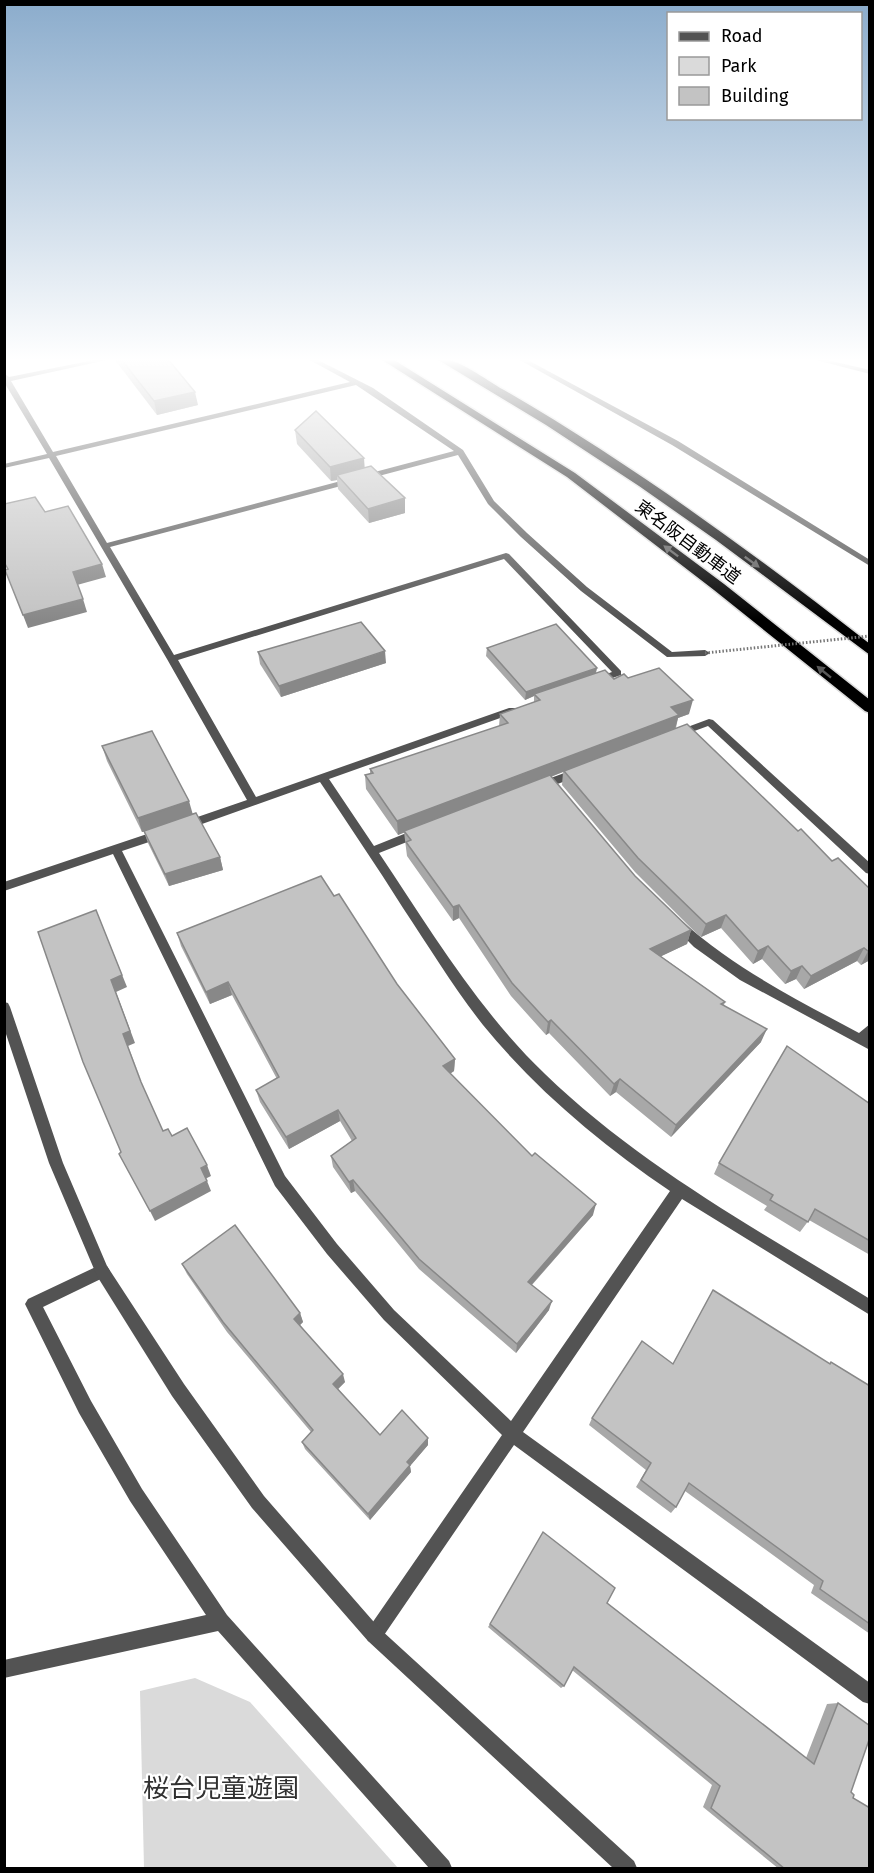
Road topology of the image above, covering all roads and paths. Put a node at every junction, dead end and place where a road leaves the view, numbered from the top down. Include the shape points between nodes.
1 (46, 445) edge
2 (93, 445) edge
3 (450, 445) edge
4 (524, 445) edge
5 (585, 445) edge
6 (679, 445) edge
7 (460, 452) junction
8 (52, 455) junction
9 (4, 466) edge
10 (105, 546) junction
11 (870, 564) edge
12 (870, 636) edge
13 (870, 651) edge
14 (705, 653) joint
15 (172, 659) junction
16 (585, 685) edge
17 (520, 708) edge
18 (870, 708) edge
19 (667, 738) edge
20 (593, 766) edge
21 (323, 778) junction
22 (529, 791) edge
23 (253, 801) junction
24 (428, 830) edge
25 (116, 850) junction
26 (372, 851) junction
27 (870, 870) edge
28 (4, 887) edge
29 (667, 913) edge
30 (4, 1007) edge
31 (870, 1029) edge
32 (865, 1042) edge
33 (679, 1191) junction
34 (102, 1271) junction
35 (870, 1308) edge
36 (513, 1434) junction
37 (220, 1621) junction
38 (374, 1635) junction
39 (4, 1669) edge
40 (870, 1695) edge
41 (442, 1869) edge
42 (627, 1869) edge

1 - 8 street
2 - 8 street
3 - 7 street
18 -> 4 highway, 東名阪自動車道 via 719,587 571,475
5 -> 13 highway, 東名阪自動車道 via 812,605
6 - 11 street
7 - 10 street
7 - 14 street via 491,502 584,589 670,655
8 - 9 street
8 - 10 street
10 - 15 street
12 - 14 path, bridge
15 - 16 street via 506,556 618,673
15 - 23 street
17 - 21 street
19 - 27 street via 709,722
20 - 22 street via 555,787
21 - 23 street
21 - 26 street
23 - 25 street
24 - 26 street
25 - 28 street
25 - 36 street via 280,1181 389,1315
26 - 33 street via 467,995 501,1037 604,1137
29 - 32 street via 696,943 745,978
30 - 34 street via 56,1163
31 - 32 street
33 - 35 street
33 - 36 street
34 - 37 street via 33,1304 85,1407 136,1495
34 - 38 street via 178,1390 258,1502
36 - 38 street
36 - 40 street
37 - 39 street
37 - 41 street
38 - 42 street

